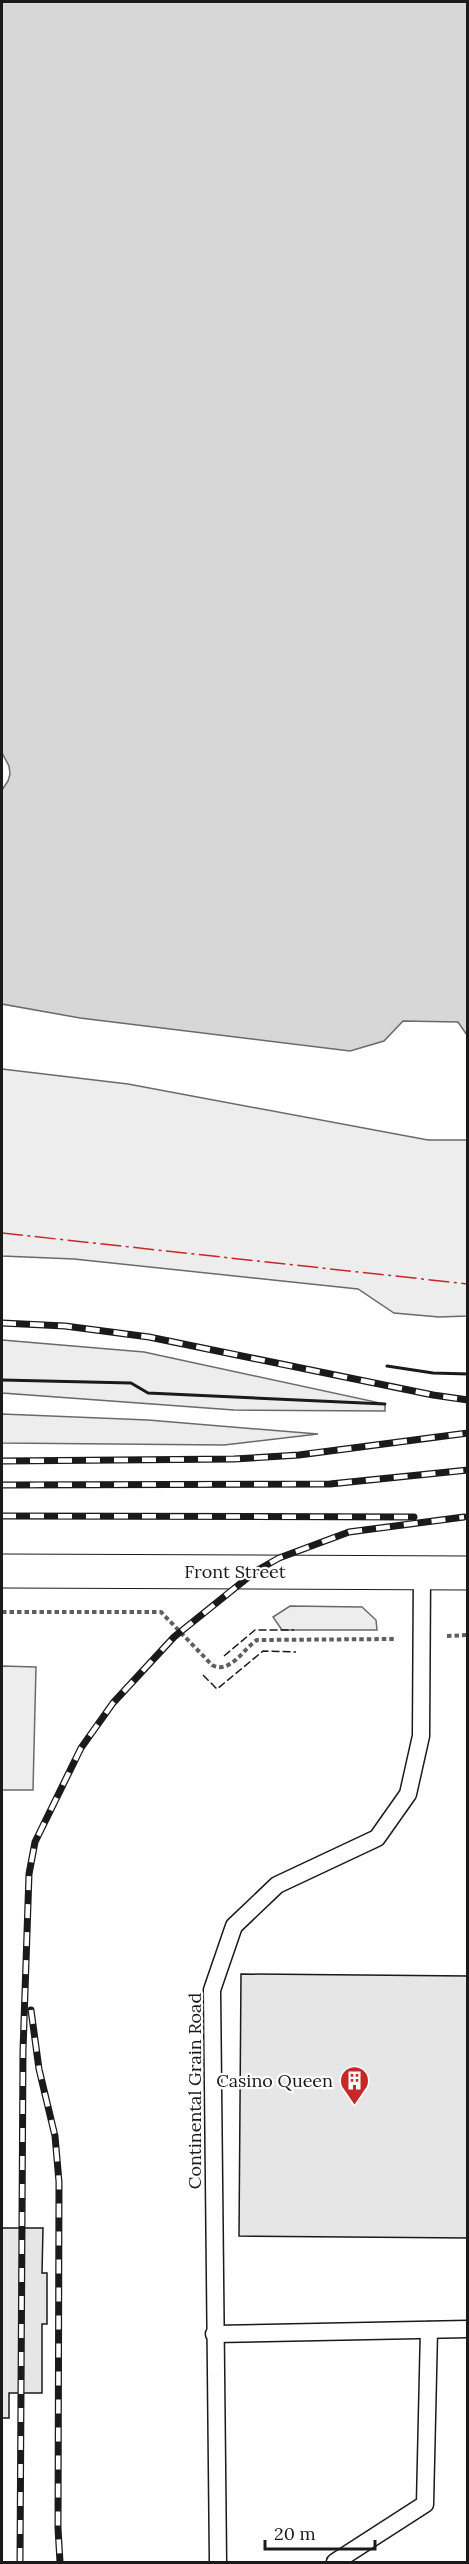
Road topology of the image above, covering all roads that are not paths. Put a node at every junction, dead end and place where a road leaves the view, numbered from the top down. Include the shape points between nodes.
1 (2, 1571) edge
2 (422, 1573) junction
3 (468, 1573) edge
4 (468, 2329) edge
5 (429, 2330) junction
6 (214, 2334) junction
7 (218, 2562) edge
8 (335, 2562) edge

1 - 2 street, Front Street
2 - 3 street, Front Street
2 - 6 lane, Continental Grain Road via 421,1736 408,1794 377,1838 277,1885 234,1926 212,1990
4 - 5 lane
5 - 6 lane
5 - 8 lane via 425,2504
6 - 7 lane, Continental Grain Road

